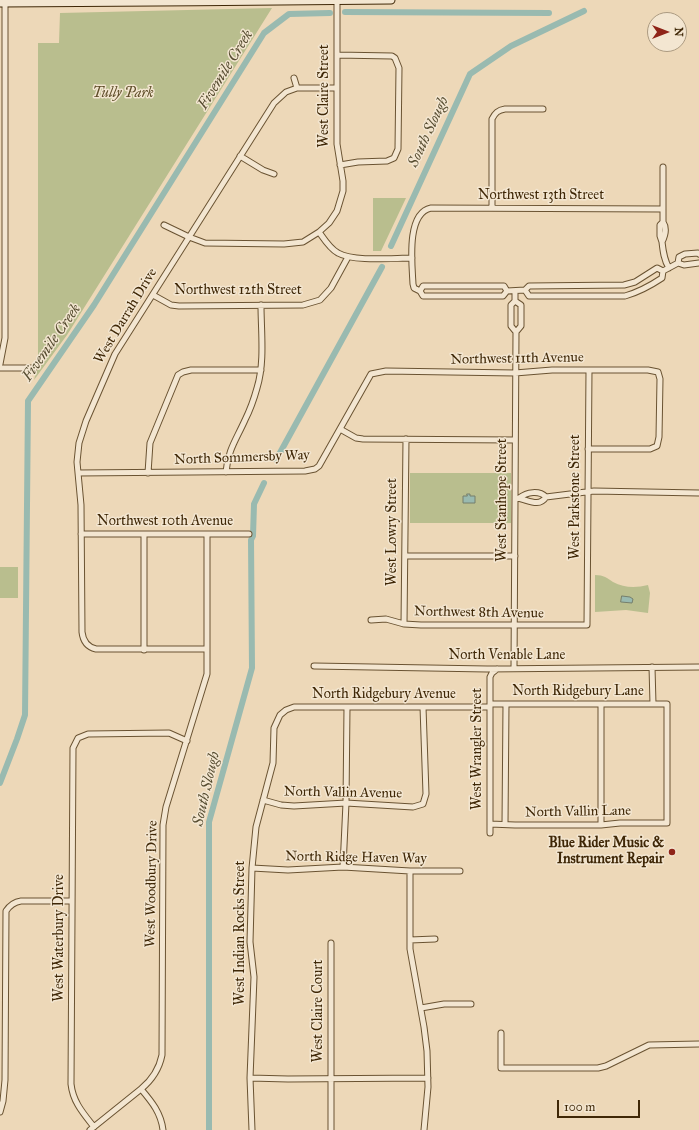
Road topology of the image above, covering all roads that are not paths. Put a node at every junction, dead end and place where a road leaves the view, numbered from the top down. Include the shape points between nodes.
1 (242, 0) edge
2 (337, 0) edge
3 (391, 0) edge
4 (139, 1) edge
5 (234, 1) edge
6 (3, 3) edge
7 (337, 55) junction
8 (2, 71) edge
9 (294, 78) dead end
10 (297, 88) junction
11 (337, 88) junction
12 (543, 109) dead end
13 (2, 134) edge
14 (240, 156) junction
15 (340, 165) junction
16 (663, 167) dead end
17 (274, 174) dead end
18 (492, 208) junction
19 (663, 209) junction
20 (164, 225) dead end
21 (319, 232) junction
22 (189, 238) junction
23 (699, 254) edge
24 (348, 257) junction
25 (412, 258) junction
26 (699, 262) edge
27 (678, 263) junction
28 (669, 268) junction
29 (663, 271) junction
30 (525, 290) junction
31 (420, 291) junction
32 (507, 291) junction
33 (515, 291) junction
34 (153, 295) junction
35 (515, 301) junction
36 (2, 304) edge
37 (261, 305) junction
38 (516, 332) junction
39 (0, 364) edge
40 (0, 368) edge
41 (34, 368) dead end
42 (261, 370) junction
43 (589, 370) junction
44 (376, 372) joint
45 (515, 373) junction
46 (340, 430) junction
47 (406, 439) junction
48 (515, 440) junction
49 (588, 449) junction
50 (148, 472) junction
51 (226, 472) junction
52 (78, 473) junction
53 (588, 491) junction
54 (699, 493) edge
55 (546, 497) junction
56 (517, 498) junction
57 (81, 534) junction
58 (144, 534) junction
59 (207, 534) junction
60 (249, 534) dead end
61 (405, 556) junction
62 (515, 556) junction
63 (370, 620) dead end
64 (404, 624) junction
65 (515, 625) junction
66 (588, 625) joint
67 (207, 649) junction
68 (144, 650) junction
69 (314, 666) dead end
70 (652, 666) junction
71 (699, 667) edge
72 (514, 668) junction
73 (497, 669) junction
74 (506, 704) junction
75 (601, 704) junction
76 (653, 704) junction
77 (490, 706) junction
78 (348, 707) junction
79 (423, 707) junction
80 (280, 716) joint
81 (187, 741) junction
82 (263, 800) junction
83 (346, 803) junction
84 (490, 824) junction
85 (505, 824) junction
86 (667, 824) joint
87 (601, 825) junction
88 (490, 833) dead end
89 (342, 867) junction
90 (252, 868) junction
91 (410, 871) junction
92 (460, 871) dead end
93 (72, 901) junction
94 (435, 939) dead end
95 (410, 940) junction
96 (332, 943) dead end
97 (2, 998) edge
98 (471, 1004) dead end
99 (421, 1008) junction
100 (501, 1033) dead end
101 (699, 1044) edge
102 (2, 1069) edge
103 (250, 1078) junction
104 (428, 1078) junction
105 (331, 1079) junction
106 (141, 1089) junction
107 (0, 1112) edge
108 (92, 1128) edge
109 (163, 1130) edge
110 (252, 1130) edge
111 (331, 1130) edge
112 (424, 1130) edge

1 - 2 main road
1 - 5 main road
2 - 3 main road
2 - 7 street, West Claire Street
4 - 5 main road
4 - 6 main road
6 - 8 street
7 - 11 street, West Claire Street
7 - 15 street via 387,55 396,58 399,68 398,150 394,158 387,161
8 - 13 street
9 - 10 street
10 - 11 street, West Darrah Drive
10 - 14 street, West Darrah Drive via 286,92 274,103
11 - 15 street, West Claire Street via 336,144
12 - 18 street via 505,109 496,112 492,119
13 - 36 street
14 - 17 street
14 - 22 street, West Darrah Drive
15 - 21 street, West Claire Street via 343,181 341,200 329,223
16 - 19 street
18 - 19 street, Northwest 13th Street
18 - 25 street, Northwest 13th Street via 426,209 415,225
19 - 28 street via 660,236
20 - 22 street
21 - 22 street via 303,242 284,244 205,243
21 - 24 street via 337,253
22 - 34 street, West Darrah Drive
23 - 27 street via 685,254 679,257
24 - 25 street
24 - 37 street, Northwest 12th Street via 331,288 320,300 303,304
25 - 31 street via 413,284 414,288
26 - 27 street via 684,265
27 - 28 street
28 - 29 street
29 - 30 street via 657,268 635,282 624,285 529,286
29 - 30 street via 662,278 625,296 529,296
30 - 33 street
31 - 32 street via 423,296 503,296
31 - 32 street via 423,286 504,286
32 - 33 street
33 - 35 street, West Stanhope Street
34 - 37 street, Northwest 12th Street via 179,306
34 - 52 street, West Darrah Drive via 114,354 99,389 79,443
35 - 38 street, West Stanhope Street via 511,305 511,326
35 - 38 street, West Stanhope Street via 521,305 521,326
36 - 39 street via 5,338
37 - 42 street
38 - 45 street, West Stanhope Street
40 - 41 street
42 - 50 street via 191,370 178,375 150,444
42 - 51 street via 245,420 232,444
43 - 45 street, Northwest 11th Avenue
43 - 49 street, West Parkstone Street
43 - 49 street, Northwest 11th Avenue via 658,372 660,415 657,446 650,449
44 - 45 street, Northwest 11th Avenue
44 - 46 street, North Sommersby Way via 371,374
45 - 48 street, West Stanhope Street
46 - 47 street via 363,439
46 - 51 street, North Sommersby Way via 320,466 314,469
47 - 48 street
47 - 61 street, West Lowry Street
48 - 56 street, West Stanhope Street
49 - 53 street, West Parkstone Street
50 - 51 street, North Sommersby Way
50 - 52 street, North Sommersby Way
52 - 57 street, West Darrah Drive
53 - 54 street
53 - 55 street
53 - 66 street, West Parkstone Street
55 - 56 street via 534,492
55 - 56 street via 544,501 535,503
56 - 62 street, West Stanhope Street
57 - 58 street, Northwest 10th Avenue
57 - 68 street via 83,638 89,647 96,649
58 - 59 street, Northwest 10th Avenue
58 - 68 street
59 - 60 street, Northwest 10th Avenue
59 - 67 street, West Woodbury Drive
61 - 62 street
61 - 64 street, West Lowry Street
62 - 65 street, West Stanhope Street
63 - 64 street, Northwest 8th Avenue via 386,619
64 - 65 street, Northwest 8th Avenue
65 - 66 street, Northwest 8th Avenue
65 - 72 street, West Stanhope Street
67 - 68 street
67 - 81 street, West Woodbury Drive via 208,674
69 - 73 street, North Venable Lane
70 - 71 street, North Venable Lane
70 - 72 street, North Venable Lane
70 - 76 street
72 - 73 street, North Venable Lane
73 - 77 street, West Wrangler Street via 490,678
74 - 75 street, North Ridgebury Lane
74 - 77 street, North Ridgebury Lane
74 - 85 street
75 - 76 street, North Ridgebury Lane
75 - 87 street
76 - 86 street, North Ridgebury Lane via 667,704
77 - 79 street, North Ridgebury Avenue
77 - 84 street, West Wrangler Street
78 - 79 street, North Ridgebury Avenue
78 - 80 street, North Ridgebury Avenue via 294,707
78 - 83 street
79 - 83 street, North Vallin Avenue via 426,794 423,804 413,807
80 - 82 street, West Indian Rocks Street via 274,728 274,757
81 - 93 street, West Waterbury Drive via 169,733 88,734 78,738 73,748
81 - 106 street, West Woodbury Drive via 166,807 163,825 162,1056 157,1071
82 - 83 street, North Vallin Avenue via 294,806
82 - 90 street, West Indian Rocks Street via 256,827
83 - 89 street
84 - 85 street, North Vallin Lane
84 - 88 street, West Wrangler Street
85 - 87 street, North Vallin Lane
86 - 87 street, North Vallin Lane
89 - 90 street, North Ridge Haven Way via 288,870
89 - 91 street, North Ridge Haven Way
90 - 103 street, West Indian Rocks Street via 250,942 254,977
91 - 92 street, North Ridge Haven Way
91 - 95 street
93 - 97 street via 21,901 15,902 6,911
93 - 108 street, West Waterbury Drive via 72,1092 77,1106
94 - 95 street
95 - 99 street
96 - 105 street, West Claire Court
97 - 102 street
98 - 99 street via 444,1004
99 - 104 street
100 - 101 street via 501,1068 598,1068 649,1045
102 - 107 street via 4,1091
103 - 105 street
103 - 110 street, West Indian Rocks Street
104 - 105 street
104 - 112 street
105 - 111 street
106 - 108 street, West Woodbury Drive
106 - 109 street via 157,1110

